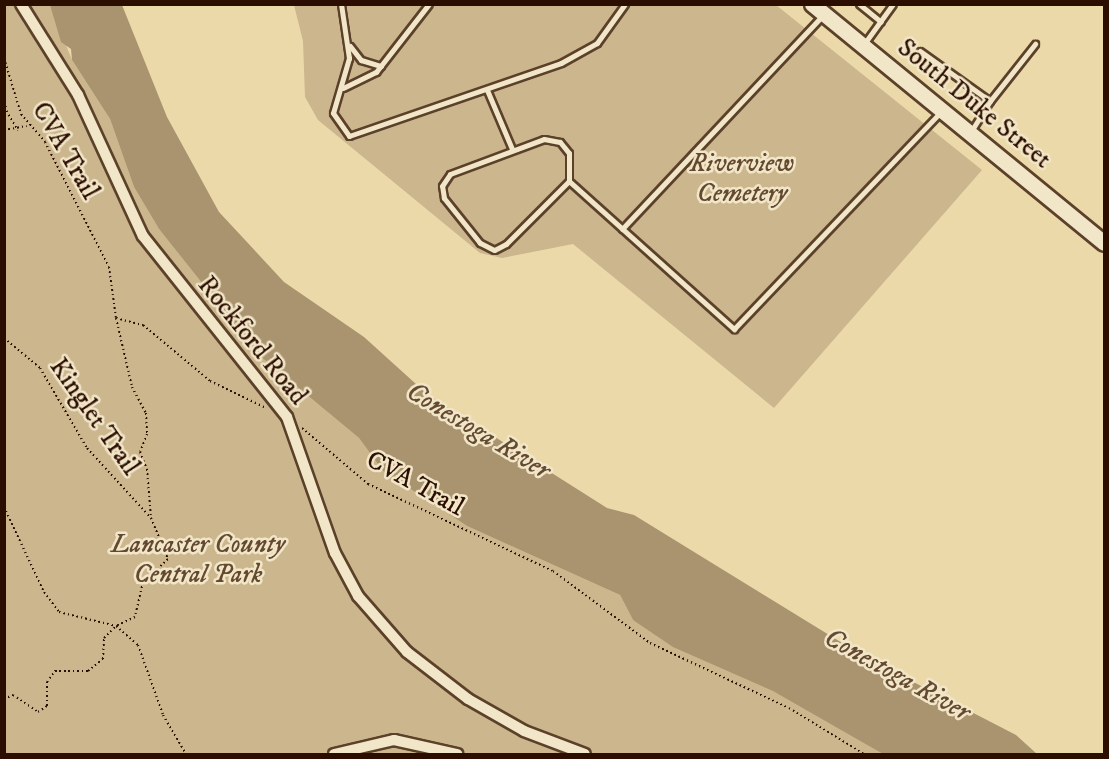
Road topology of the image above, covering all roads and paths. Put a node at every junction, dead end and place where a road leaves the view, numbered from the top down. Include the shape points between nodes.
1 (21, 4) edge
2 (341, 4) edge
3 (429, 4) edge
4 (625, 4) edge
5 (859, 4) edge
6 (893, 4) edge
7 (818, 9) edge
8 (880, 22) junction
9 (350, 44) junction
10 (1035, 44) dead end
11 (863, 45) junction
12 (920, 51) dead end
13 (4, 58) edge
14 (381, 66) junction
15 (343, 88) junction
16 (487, 90) junction
17 (990, 101) junction
18 (4, 102) edge
19 (4, 107) edge
20 (943, 109) junction
21 (9, 112) junction
22 (27, 126) junction
23 (4, 130) edge
24 (18, 130) junction
25 (971, 132) junction
26 (513, 149) junction
27 (569, 181) junction
28 (622, 229) junction
29 (1104, 243) edge
30 (116, 318) junction
31 (4, 338) edge
32 (269, 409) dead end
33 (287, 417) junction
34 (4, 507) edge
35 (151, 518) junction
36 (116, 626) junction
37 (4, 699) edge
38 (186, 754) edge
39 (334, 754) edge
40 (457, 754) edge
41 (585, 754) edge
42 (864, 754) edge

1 - 33 street, Rockford Road via 78,95 143,236
2 - 9 lane
3 - 14 lane
4 - 16 lane via 597,43
5 - 8 lane
6 - 8 lane
7 - 11 main road, South Duke Street
7 - 28 lane
8 - 11 lane
9 - 14 lane via 361,60
9 - 15 lane
10 - 17 lane
11 - 20 main road, South Duke Street
12 - 17 lane
13 - 22 path, CVA Trail
14 - 15 lane
15 - 16 lane via 333,113 349,136
16 - 26 lane
17 - 25 lane
18 - 21 path
19 - 21 path
20 - 25 main road, South Duke Street
20 - 28 lane via 734,329
21 - 24 path
22 - 24 path
22 - 30 path, CVA Trail via 45,142 109,267
23 - 24 path
25 - 29 main road, South Duke Street
26 - 27 lane via 544,139 560,142 569,153
26 - 27 lane via 450,174 442,186 444,198 480,243 494,250 506,244
27 - 28 lane
30 - 32 path via 143,325 210,381
30 - 35 path, CVA Trail via 132,387 146,413 147,435 140,452 147,470
31 - 35 path, Kinglet Trail via 40,368 87,448
33 - 41 street, Rockford Road via 334,553 358,596 390,635 443,682 492,714
33 - 42 path, CVA Trail via 368,484 553,571 650,643 789,708
34 - 36 path via 44,592 60,612
35 - 36 path via 168,559 143,582 135,617
36 - 37 path via 104,638 103,659 88,671 55,671 47,682 47,706 38,712 13,695
36 - 38 path via 138,645 163,716
39 - 40 street via 394,740

